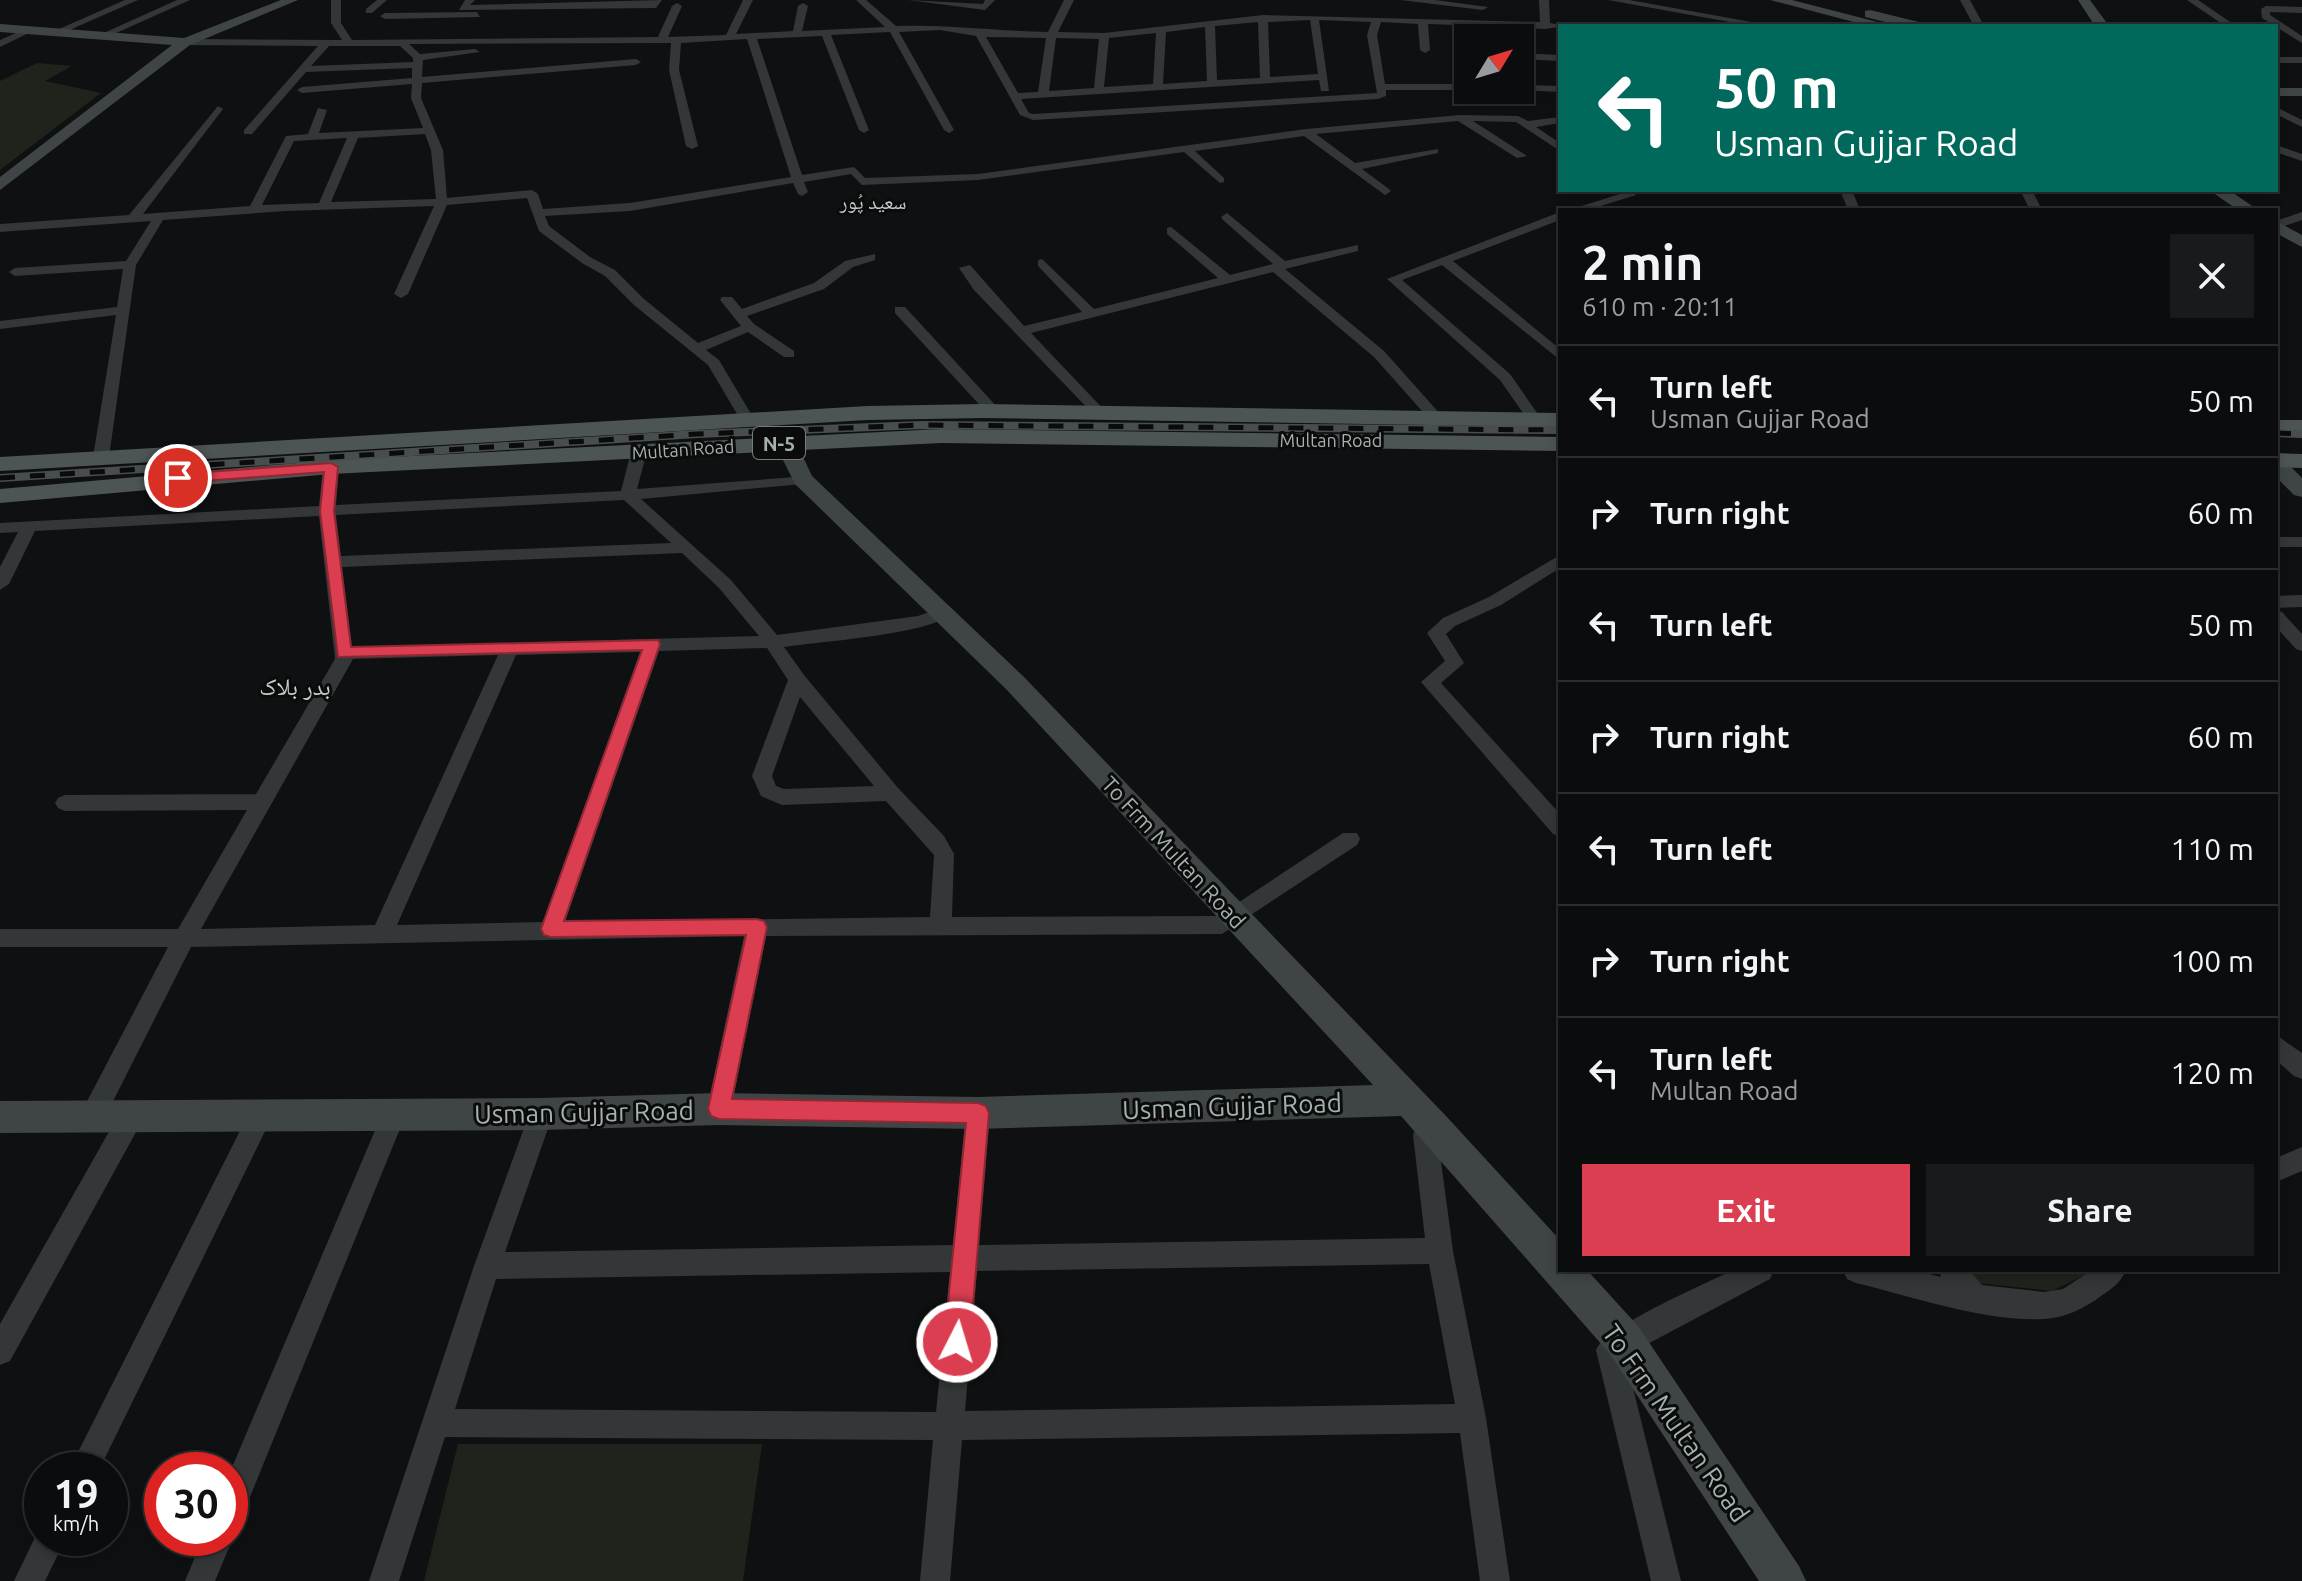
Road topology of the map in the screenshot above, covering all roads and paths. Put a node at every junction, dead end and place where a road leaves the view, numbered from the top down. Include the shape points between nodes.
1 (133, 0) edge
2 (185, 0) edge
3 (275, 0) edge
4 (292, 0) edge
5 (336, 0) edge
6 (382, 0) edge
7 (438, 0) edge
8 (470, 0) edge
9 (657, 0) edge
10 (748, 0) edge
11 (861, 0) edge
12 (913, 0) edge
13 (990, 0) edge
14 (1069, 0) edge
15 (1405, 0) edge
16 (1544, 0) edge
17 (1613, 0) edge
18 (1776, 0) edge
19 (1811, 0) edge
20 (1965, 0) edge
21 (2084, 0) edge
22 (2192, 0) edge
23 (573, 3) edge
24 (1483, 3) edge
25 (631, 6) junction
26 (677, 6) dead end
27 (803, 6) dead end
28 (1361, 10) dead end
29 (2302, 10) edge
30 (369, 11) dead end
31 (431, 12) junction
32 (385, 16) dead end
33 (624, 17) dead end
34 (1314, 17) junction
35 (1263, 18) junction
36 (1355, 20) junction
37 (1376, 22) junction
38 (1423, 23) junction
39 (1210, 24) junction
40 (1460, 24) edge
41 (1481, 24) edge
42 (1757, 24) edge
43 (1878, 24) edge
44 (1910, 24) edge
45 (1978, 24) edge
46 (2101, 24) edge
47 (2228, 24) edge
48 (2277, 24) edge
49 (2278, 24) edge
50 (1534, 26) edge
51 (1545, 26) junction
52 (1558, 26) edge
53 (0, 28) edge
54 (557, 28) dead end
55 (893, 29) junction
56 (28, 31) junction
57 (420, 31) junction
58 (1161, 31) junction
59 (825, 32) junction
60 (55, 33) junction
61 (797, 33) junction
62 (980, 34) junction
63 (102, 36) junction
64 (751, 36) junction
65 (1051, 36) junction
66 (1104, 36) junction
67 (730, 37) junction
68 (662, 40) junction
69 (676, 40) junction
70 (2302, 40) edge
71 (178, 41) junction
72 (407, 42) junction
73 (0, 44) edge
74 (325, 44) junction
75 (350, 44) junction
76 (519, 48) dead end
77 (1425, 50) dead end
78 (530, 55) dead end
79 (1534, 57) edge
80 (1558, 58) edge
81 (2279, 59) edge
82 (2302, 60) edge
83 (418, 61) junction
84 (498, 61) dead end
85 (636, 62) dead end
86 (303, 69) junction
87 (529, 72) junction
88 (496, 74) junction
89 (1323, 77) junction
90 (1265, 79) junction
91 (418, 81) junction
92 (1212, 83) junction
93 (1158, 86) junction
94 (1381, 87) junction
95 (1454, 87) edge
96 (1534, 88) edge
97 (1558, 89) edge
98 (302, 90) dead end
99 (1099, 90) junction
100 (2278, 92) edge
101 (2302, 92) edge
102 (1043, 94) junction
103 (1016, 96) junction
104 (1326, 99) junction
105 (218, 109) dead end
106 (322, 110) dead end
107 (2278, 111) edge
108 (1460, 118) junction
109 (1558, 120) edge
110 (2302, 124) edge
111 (1524, 125) junction
112 (864, 130) dead end
113 (949, 130) dead end
114 (429, 131) junction
115 (248, 132) dead end
116 (1306, 132) junction
117 (354, 134) junction
118 (313, 136) junction
119 (692, 146) dead end
120 (1558, 147) edge
121 (1186, 148) junction
122 (2278, 149) edge
123 (1434, 151) dead end
124 (2298, 154) edge
125 (1521, 156) dead end
126 (2278, 158) edge
127 (1353, 167) junction
128 (0, 170) edge
129 (798, 179) junction
130 (1220, 180) dead end
131 (0, 185) edge
132 (1385, 191) dead end
133 (802, 192) dead end
134 (1625, 192) edge
135 (2222, 196) edge
136 (442, 202) junction
137 (324, 206) junction
138 (1594, 207) edge
139 (2246, 208) edge
140 (254, 209) junction
141 (537, 213) junction
142 (160, 215) junction
143 (2302, 216) edge
144 (134, 217) junction
145 (1227, 217) dead end
146 (1558, 217) edge
147 (2278, 224) edge
148 (2278, 226) edge
149 (0, 228) edge
150 (1171, 231) dead end
151 (2278, 240) edge
152 (2302, 242) edge
153 (1354, 248) dead end
154 (2302, 255) edge
155 (871, 257) dead end
156 (1444, 260) junction
157 (1042, 263) dead end
158 (130, 265) junction
159 (1280, 267) junction
160 (965, 268) dead end
161 (15, 272) dead end
162 (1228, 280) junction
163 (401, 294) dead end
164 (727, 300) dead end
165 (123, 310) junction
166 (900, 310) dead end
167 (1091, 314) junction
168 (738, 315) junction
169 (0, 325) edge
170 (749, 327) junction
171 (1021, 331) junction
172 (698, 348) junction
173 (789, 354) dead end
174 (1558, 354) edge
175 (993, 411) junction
176 (1100, 413) junction
177 (1436, 418) junction
178 (747, 419) junction
179 (1535, 420) junction
180 (1558, 420) edge
181 (2278, 427) edge
182 (2302, 427) edge
183 (785, 442) junction
184 (1558, 445) edge
185 (639, 452) junction
186 (101, 457) junction
187 (0, 464) edge
188 (2278, 465) edge
189 (331, 467) junction
190 (803, 479) junction
191 (2293, 479) edge
192 (628, 495) junction
193 (0, 496) edge
194 (327, 511) junction
195 (29, 527) junction
196 (0, 528) edge
197 (2278, 542) edge
198 (2302, 542) edge
199 (687, 548) junction
200 (1558, 561) edge
201 (333, 562) junction
202 (0, 584) edge
203 (2302, 601) edge
204 (2278, 602) edge
205 (941, 614) junction
206 (2278, 618) edge
207 (773, 642) junction
208 (652, 644) junction
209 (2302, 645) edge
210 (510, 648) junction
211 (343, 653) junction
212 (797, 680) junction
213 (891, 793) junction
214 (262, 802) junction
215 (65, 803) dead end
216 (1558, 826) edge
217 (1350, 839) dead end
218 (1235, 916) junction
219 (940, 925) junction
220 (757, 927) junction
221 (551, 929) junction
222 (382, 934) junction
223 (0, 938) edge
224 (184, 938) junction
225 (2278, 1047) edge
226 (2302, 1068) edge
227 (1408, 1100) junction
228 (719, 1109) junction
229 (978, 1113) junction
230 (394, 1114) junction
231 (541, 1114) junction
232 (93, 1115) junction
233 (132, 1115) junction
234 (261, 1115) junction
235 (0, 1117) edge
236 (1434, 1127) junction
237 (2302, 1159) edge
238 (2278, 1169) edge
239 (1440, 1251) junction
240 (965, 1257) junction
241 (487, 1266) junction
242 (1558, 1266) edge
243 (1564, 1272) edge
244 (1757, 1272) edge
245 (1865, 1272) edge
246 (1954, 1272) edge
247 (2111, 1272) edge
248 (1974, 1296) junction
249 (1624, 1340) junction
250 (0, 1351) edge
251 (1472, 1418) junction
252 (438, 1423) junction
253 (949, 1426) junction
254 (93, 1452) edge
255 (248, 1465) edge
256 (42, 1556) edge
257 (210, 1556) edge
258 (29, 1581) edge
259 (200, 1581) edge
260 (384, 1581) edge
261 (935, 1581) edge
262 (1495, 1581) edge
263 (1666, 1581) edge
264 (1784, 1581) edge

1 - 60 street
2 - 63 street
3 - 71 street
4 - 71 street
5 - 75 street via 336,23
6 - 30 street
7 - 31 street
8 - 23 street via 462,8
9 - 25 street via 656,5
10 - 67 street
11 - 55 street
12 - 13 street via 985,7
14 - 65 street
15 - 24 street
16 - 51 street
17 - 42 street
18 - 43 street
19 - 44 street
20 - 45 street
21 - 46 street
22 - 47 street
23 - 25 street
23 - 31 street via 566,15
24 - 41 street
25 - 33 street
26 - 68 street
27 - 61 street
28 - 36 street
29 - 48 street via 2266,9 2265,16
31 - 32 street
31 - 57 street
34 - 35 street
34 - 36 street
34 - 89 street
35 - 39 street via 1243,15
35 - 90 street
36 - 37 street
37 - 38 street
37 - 94 street via 1372,35
38 - 40 street
38 - 77 street
39 - 58 street
39 - 92 street
49 - 70 street
50 - 51 street
51 - 52 street
53 - 56 street
54 - 57 street
55 - 59 street
55 - 62 street via 940,27
55 - 113 street
56 - 60 street
56 - 73 street
57 - 72 street
58 - 66 street
58 - 93 street
59 - 61 street
59 - 112 street
60 - 63 street
61 - 64 street
62 - 65 street
62 - 103 street
63 - 71 street
64 - 67 street
64 - 129 street
65 - 66 street
65 - 102 street
66 - 99 street
67 - 69 street
68 - 69 street
68 - 72 street
69 - 119 street via 674,70
71 - 74 street
71 - 128 street
71 - 131 street
72 - 75 street
72 - 83 street
74 - 75 street
74 - 86 street
76 - 83 street
78 - 87 street
79 - 80 street
81 - 82 street
83 - 86 street
83 - 91 street
84 - 88 street
85 - 87 street
86 - 115 street
87 - 88 street
88 - 91 street
89 - 90 street
89 - 104 street
90 - 92 street
91 - 98 street
91 - 114 street via 416,98
92 - 93 street
93 - 99 street
94 - 95 street
94 - 104 street via 1378,96
96 - 97 street
99 - 102 street
100 - 101 street
102 - 103 street
103 - 104 street via 1025,115 1033,117
105 - 144 street
106 - 118 street
107 - 110 street
108 - 111 street via 1518,119
108 - 116 street
108 - 125 street
109 - 111 street
111 - 120 street
114 - 117 street
114 - 136 street via 437,150
116 - 121 street
116 - 127 street
117 - 118 street
117 - 137 street
118 - 140 street via 290,138
121 - 129 street via 978,177 862,182 854,170
121 - 130 street
122 - 124 street
123 - 127 street
124 - 126 street
127 - 132 street
129 - 133 street
129 - 141 street via 630,207
134 - 138 street via 1630,195
135 - 139 street
136 - 137 street
136 - 141 street via 532,194
136 - 163 street
137 - 140 street
140 - 142 street
141 - 172 street via 543,228 556,239 601,266
142 - 144 street
142 - 158 street
143 - 147 street
144 - 149 street
145 - 159 street
146 - 156 street
148 - 152 street
150 - 162 street
151 - 154 street
153 - 159 street
155 - 168 street via 849,264 819,286
156 - 174 street
156 - 179 street via 1393,279 1505,377
157 - 167 street
158 - 161 street
158 - 165 street
159 - 162 street
159 - 177 street via 1371,347
160 - 171 street
162 - 167 street
164 - 168 street
165 - 169 street
165 - 186 street
166 - 175 street
167 - 171 street
168 - 170 street
170 - 172 street
170 - 173 street
171 - 176 street
172 - 178 street via 714,363
175 - 176 main road, Multan Road / N-5
175 - 178 main road, Multan Road / N-5
176 - 177 main road, Multan Road / N-5
177 - 179 main road, Multan Road / N-5
178 - 186 main road, Multan Road / N-5
179 - 180 main road, Multan Road / N-5
181 - 182 main road
183 - 184 main road, Multan Road / N-5 via 941,436
183 - 185 main road, Multan Road / N-5
183 - 190 street, To Frm Multan Road
185 - 189 main road, Multan Road / N-5
185 - 192 street
186 - 187 main road, Multan Road / N-5
188 - 191 main road
189 - 193 main road, Multan Road / N-5
189 - 194 street
190 - 192 street
190 - 205 street, To Frm Multan Road
192 - 194 street
192 - 199 street
194 - 195 street
194 - 201 street
195 - 196 street
195 - 202 street
197 - 198 street
199 - 201 street
199 - 207 street
200 - 216 street via 1436,633 1455,663 1430,682
201 - 211 street
203 - 204 street
205 - 207 street via 921,622
205 - 218 street, To Frm Multan Road via 1015,683
206 - 209 street
207 - 208 street
207 - 212 street
208 - 210 street
208 - 221 street
210 - 211 street
210 - 222 street
211 - 214 street
212 - 213 street
212 - 213 street via 762,776 768,791 782,797
213 - 219 street via 944,854
214 - 215 street
214 - 224 street
217 - 218 street
218 - 219 street via 1222,925
218 - 227 street, To Frm Multan Road
219 - 220 street
220 - 221 street
220 - 228 street
221 - 222 street
222 - 224 street
223 - 224 street
224 - 232 street
225 - 226 street
227 - 229 street, Usman Gujjar Road
227 - 236 street, To Frm Multan Road
228 - 229 street, Usman Gujjar Road
228 - 231 street, Usman Gujjar Road
229 - 240 street
230 - 231 street, Usman Gujjar Road
230 - 234 street, Usman Gujjar Road
230 - 255 street
231 - 241 street
232 - 233 street, Usman Gujjar Road
232 - 235 street, Usman Gujjar Road
233 - 234 street, Usman Gujjar Road
233 - 250 street
234 - 254 street
236 - 239 street via 1425,1135
236 - 242 street, To Frm Multan Road
237 - 238 street
239 - 240 street
239 - 251 street
240 - 241 street
240 - 253 street
241 - 252 street
243 - 249 street, To Frm Multan Road
244 - 249 street
245 - 248 street
246 - 248 street
247 - 248 street via 2060,1304
249 - 263 street via 1610,1350
249 - 264 street, To Frm Multan Road
251 - 253 street
251 - 262 street
252 - 253 street
252 - 260 street
253 - 261 street
256 - 258 street
257 - 259 street

